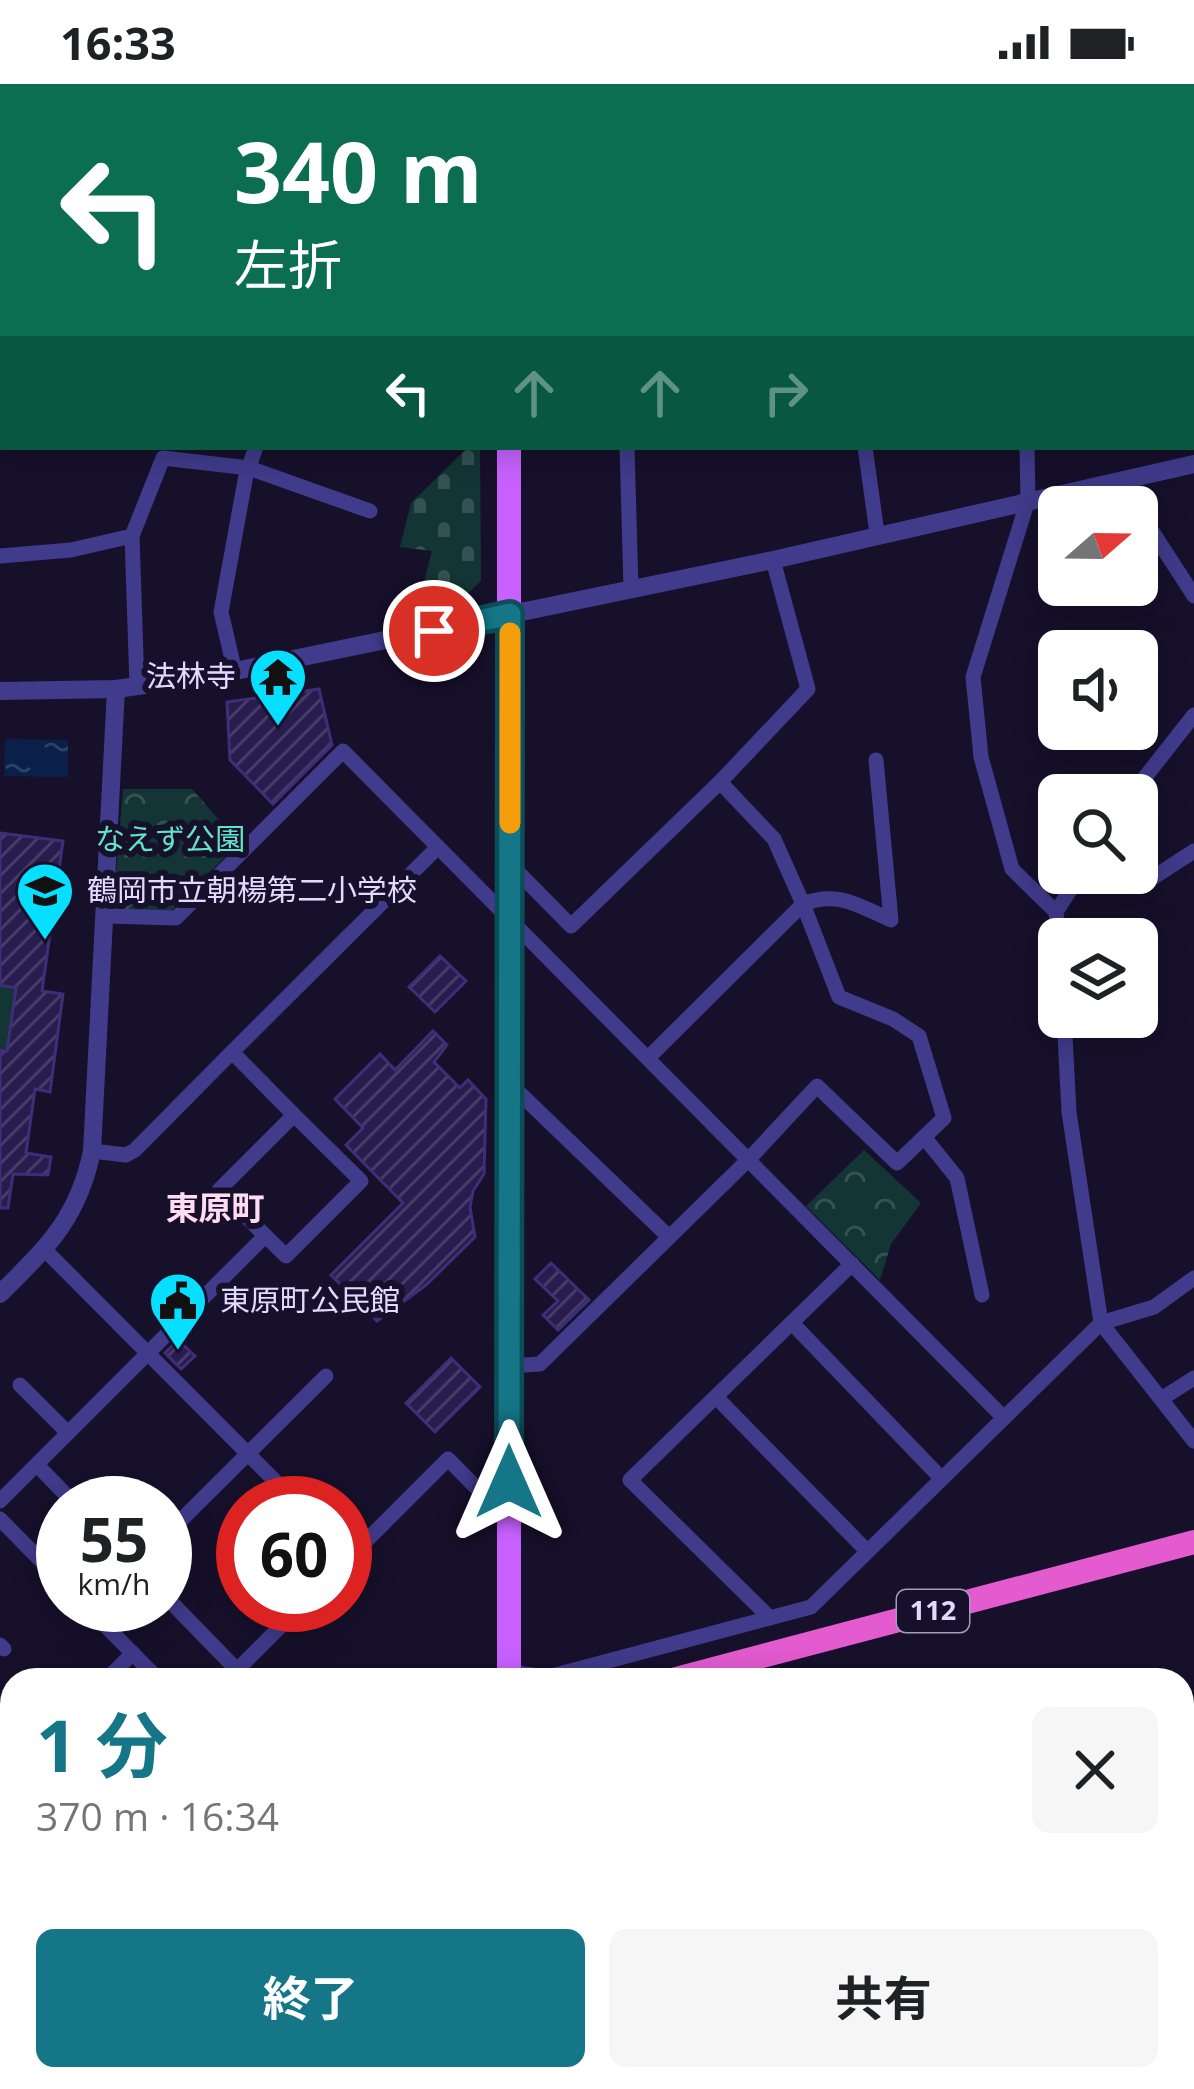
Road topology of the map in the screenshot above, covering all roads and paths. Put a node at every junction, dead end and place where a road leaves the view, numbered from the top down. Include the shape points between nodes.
1 (255, 450) edge
2 (509, 450) edge
3 (627, 450) edge
4 (865, 450) edge
5 (1028, 450) edge
6 (1194, 464) edge
7 (248, 468) junction
8 (1120, 481) junction
9 (1123, 486) edge
10 (1028, 500) junction
11 (370, 511) dead end
12 (877, 533) junction
13 (132, 536) junction
14 (1158, 540) edge
15 (0, 556) edge
16 (773, 560) junction
17 (631, 588) junction
18 (1194, 596) edge
19 (510, 614) junction
20 (235, 672) junction
21 (137, 686) junction
22 (116, 689) junction
23 (0, 691) edge
24 (1194, 717) edge
25 (876, 760) dead end
26 (1148, 774) edge
27 (720, 782) junction
28 (438, 847) junction
29 (1194, 850) edge
30 (510, 864) junction
31 (1158, 874) edge
32 (1068, 894) edge
33 (803, 904) junction
34 (1056, 912) junction
35 (106, 916) junction
36 (1057, 918) edge
37 (509, 920) junction
38 (1065, 1038) edge
39 (232, 1052) junction
40 (649, 1057) junction
41 (509, 1083) junction
42 (294, 1115) junction
43 (924, 1137) junction
44 (92, 1151) junction
45 (748, 1159) junction
46 (265, 1236) junction
47 (669, 1237) junction
48 (44, 1250) junction
49 (852, 1264) junction
50 (1194, 1278) edge
51 (0, 1294) edge
52 (982, 1295) dead end
53 (1101, 1322) junction
54 (792, 1323) junction
55 (148, 1354) junction
56 (509, 1366) junction
57 (326, 1376) dead end
58 (1194, 1378) edge
59 (20, 1385) dead end
60 (716, 1397) junction
61 (1161, 1399) junction
62 (1003, 1417) junction
63 (68, 1433) junction
64 (1194, 1441) edge
65 (248, 1454) junction
66 (37, 1465) junction
67 (48, 1476) edge
68 (270, 1476) edge
69 (940, 1478) junction
70 (0, 1501) edge
71 (192, 1509) edge
72 (0, 1520) edge
73 (509, 1521) junction
74 (372, 1533) edge
75 (1194, 1542) edge
76 (867, 1551) junction
77 (36, 1556) edge
78 (770, 1618) junction
79 (192, 1628) edge
80 (114, 1632) edge
81 (275, 1632) edge
82 (133, 1653) junction
83 (118, 1668) edge
84 (147, 1668) edge
85 (226, 1668) edge
86 (239, 1668) edge
87 (509, 1668) edge
88 (582, 1668) edge
89 (745, 1668) edge

1 - 7 street
2 - 19 main road
3 - 17 street
4 - 12 street
5 - 10 street
6 - 8 street
7 - 11 street
7 - 13 street via 163,458
7 - 20 street via 221,612
8 - 9 street
8 - 10 street
10 - 12 street
10 - 34 street via 973,677 981,757 1012,869
12 - 16 street
13 - 15 street
13 - 21 street
14 - 18 street
16 - 17 street
16 - 27 street via 808,689
17 - 19 street
19 - 20 street
19 - 30 main road
20 - 21 street
21 - 22 street
22 - 23 street
22 - 35 street
24 - 26 street
25 - 33 street via 891,920 823,896
27 - 30 street via 571,926
27 - 33 street via 774,839
28 - 35 street via 343,752 176,918
28 - 37 street
28 - 39 street
29 - 31 street
30 - 37 main road
32 - 34 street
33 - 40 street
33 - 43 street via 839,997 919,1036 944,1118
34 - 36 street
35 - 44 street
37 - 40 street
37 - 41 main road
38 - 53 street
39 - 42 street
39 - 44 street via 135,1150
40 - 45 street
41 - 47 street
41 - 56 main road
42 - 46 street via 219,1190
42 - 46 street via 361,1181 286,1256
43 - 45 street via 897,1163 817,1086
43 - 52 street via 957,1178
44 - 48 street via 75,1208
45 - 47 street
45 - 49 street
46 - 55 street
47 - 56 street via 540,1364
48 - 51 street
48 - 55 street
49 - 54 street
49 - 62 street
50 - 53 street via 1154,1306
53 - 61 street
53 - 62 street
54 - 60 street
54 - 69 street
55 - 63 street
55 - 65 street
56 - 73 main road
57 - 65 street
58 - 61 street
59 - 63 street
60 - 76 street
60 - 78 street via 630,1480
61 - 64 street
62 - 69 street
63 - 66 street
65 - 68 street
65 - 71 street
66 - 67 street
66 - 70 street
69 - 76 street
72 - 77 street
73 - 74 street via 448,1459
73 - 87 main road
75 - 89 highway, 112
76 - 78 street via 811,1607
78 - 88 street
79 - 85 street
80 - 82 street
81 - 86 street
82 - 83 street
82 - 84 street

